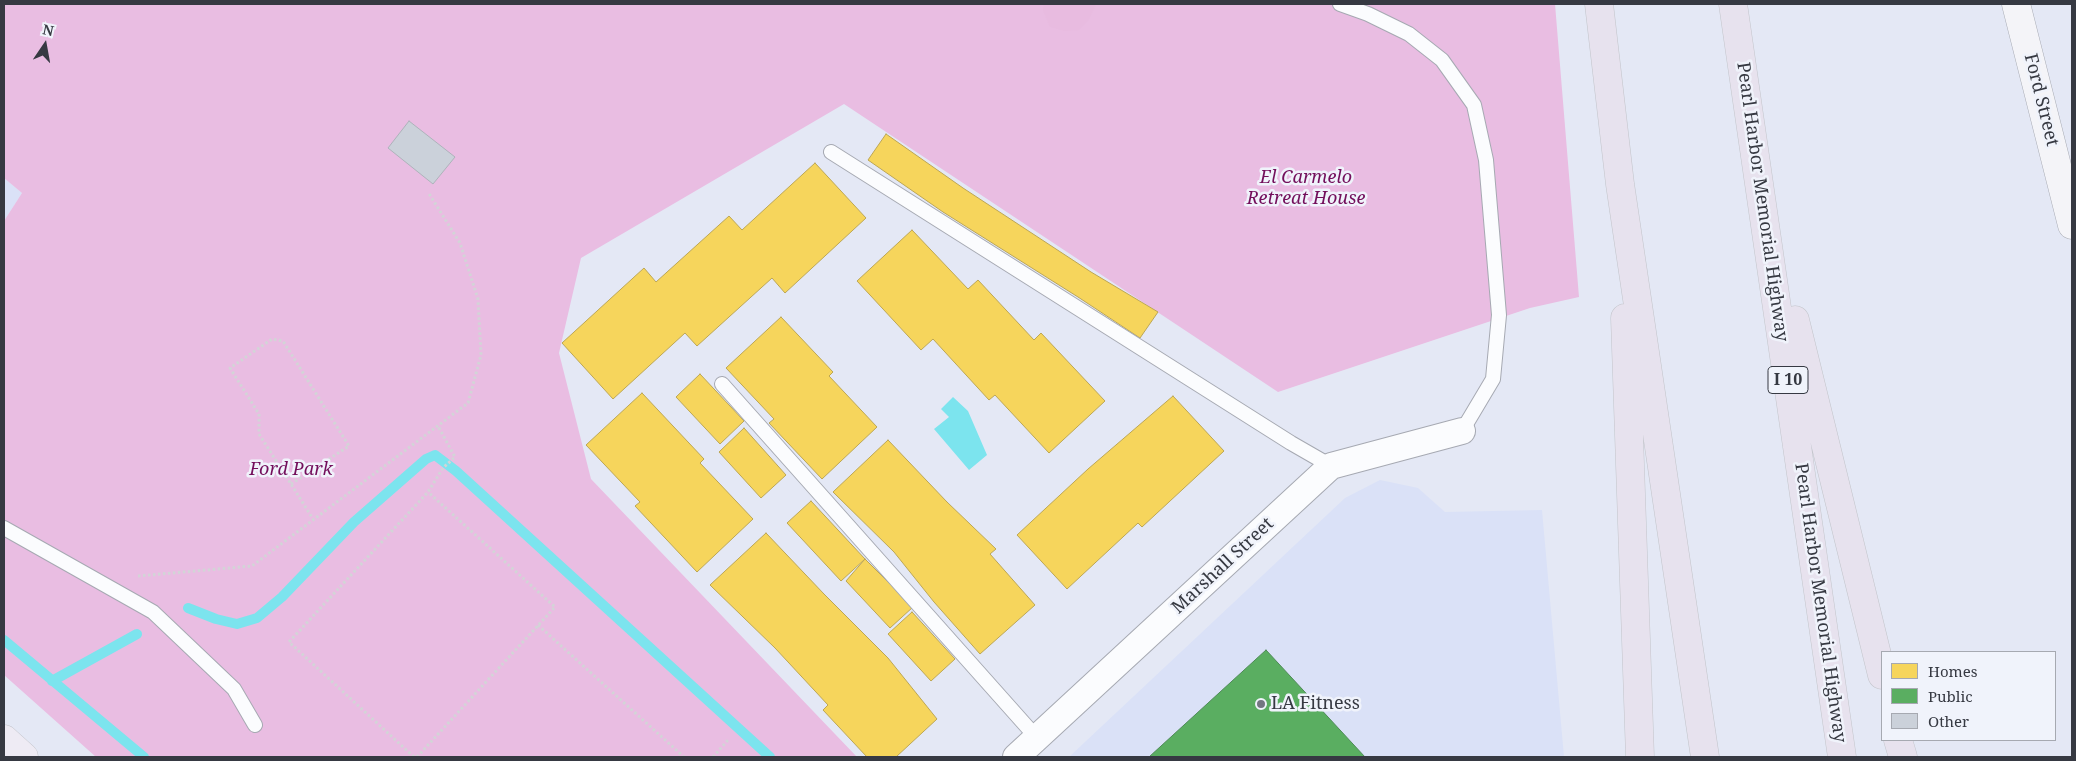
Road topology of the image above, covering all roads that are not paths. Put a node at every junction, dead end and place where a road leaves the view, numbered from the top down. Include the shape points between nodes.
1 (1340, 4) edge
2 (1599, 4) edge
3 (1733, 4) edge
4 (2016, 4) edge
5 (831, 152) dead end
6 (1757, 166) junction
7 (1620, 184) junction
8 (2072, 225) edge
9 (722, 384) dead end
10 (1462, 431) joint
11 (1331, 466) junction
12 (4, 528) edge
13 (1881, 671) edge
14 (255, 725) dead end
15 (1037, 738) junction
16 (4, 739) edge
17 (1898, 741) edge
18 (24, 757) edge
19 (1016, 757) edge
20 (1640, 757) edge
21 (1705, 757) edge
22 (1842, 757) edge
23 (1902, 757) edge

1 - 10 lane via 1410,34 1442,60 1474,104 1486,160 1498,315 1493,379
2 - 7 highway
3 - 6 highway, Pearl Harbor Memorial Highway / I 10
4 - 8 main road, Ford Street
5 - 11 lane
6 - 13 highway
6 - 22 highway, Pearl Harbor Memorial Highway / I 10
7 - 20 highway
7 - 21 highway
9 - 15 lane
10 - 11 street, Marshall Street
11 - 15 street, Marshall Street
12 - 14 lane via 152,612 234,688
15 - 19 street, Marshall Street
16 - 18 main road
17 - 23 highway

